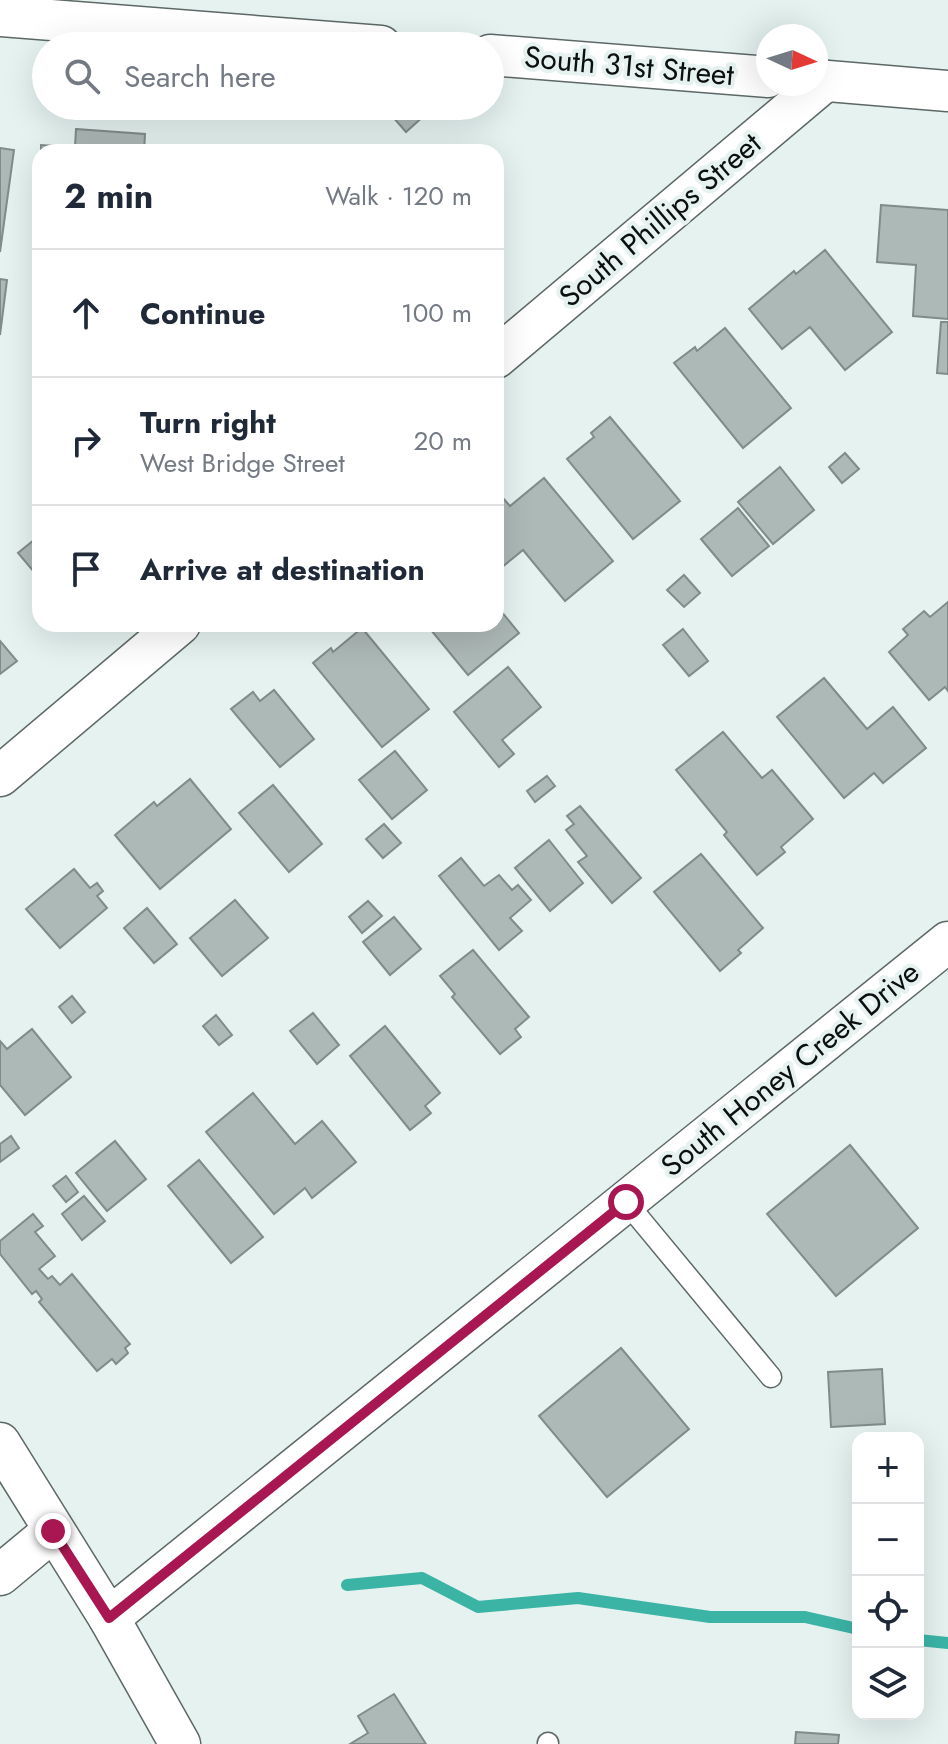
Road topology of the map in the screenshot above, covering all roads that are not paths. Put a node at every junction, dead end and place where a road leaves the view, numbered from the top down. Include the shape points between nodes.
1 (0, 16) edge
2 (203, 32) edge
3 (504, 56) edge
4 (756, 76) edge
5 (828, 82) edge
6 (948, 91) edge
7 (802, 96) edge
8 (504, 351) edge
9 (171, 632) edge
10 (0, 776) edge
11 (948, 942) edge
12 (626, 1202) junction
13 (771, 1377) dead end
14 (0, 1443) edge
15 (53, 1531) junction
16 (0, 1575) edge
17 (109, 1618) junction
18 (180, 1744) edge

1 - 2 street
3 - 4 street, South 31st Street
5 - 6 street
7 - 8 street, South Phillips Street
9 - 10 street
11 - 12 street, South Honey Creek Drive
12 - 13 lane
12 - 17 street, South Honey Creek Drive
14 - 15 street
15 - 16 street
15 - 17 street
17 - 18 street

